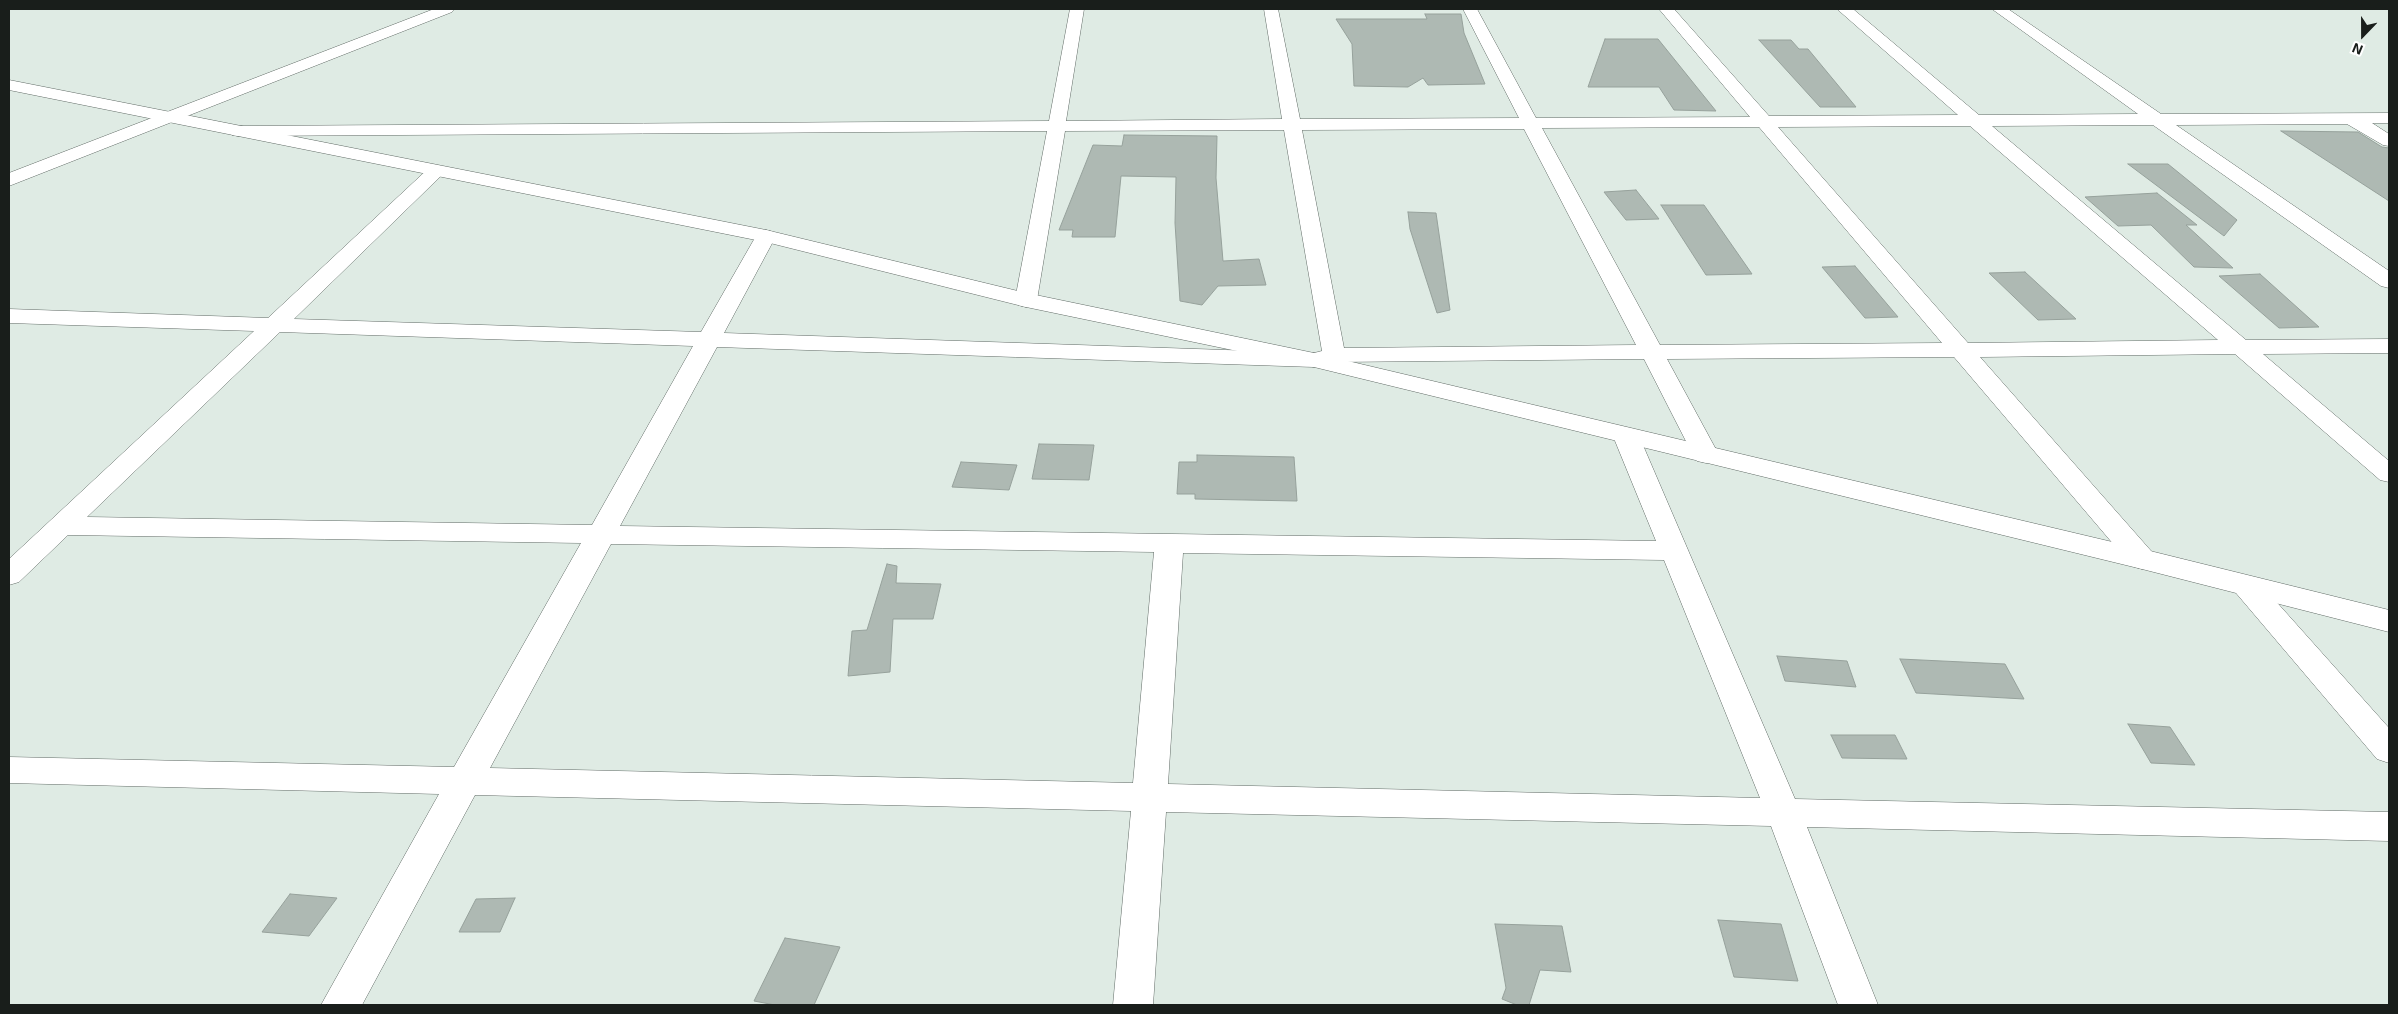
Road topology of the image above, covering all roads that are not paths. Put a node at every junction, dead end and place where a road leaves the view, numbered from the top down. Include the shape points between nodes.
1 (447, 9) edge
2 (1076, 9) edge
3 (1271, 9) edge
4 (1470, 9) edge
5 (1666, 9) edge
6 (1844, 9) edge
7 (1999, 9) edge
8 (9, 85) edge
9 (168, 117) junction
10 (2350, 118) junction
11 (2389, 118) edge
12 (2158, 120) junction
13 (1976, 121) junction
14 (1764, 122) junction
15 (1531, 124) junction
16 (1292, 125) junction
17 (1056, 126) junction
18 (238, 131) junction
19 (2389, 141) edge
20 (437, 171) junction
21 (9, 180) edge
22 (766, 236) junction
23 (2389, 282) edge
24 (1026, 300) junction
25 (9, 316) edge
26 (274, 325) junction
27 (709, 340) junction
28 (2389, 346) edge
29 (2241, 347) junction
30 (1961, 350) junction
31 (1651, 352) junction
32 (1324, 357) junction
33 (1626, 436) junction
34 (1706, 455) junction
35 (2389, 474) edge
36 (61, 526) junction
37 (601, 535) junction
38 (1169, 544) junction
39 (1675, 551) junction
40 (2142, 558) junction
41 (9, 575) edge
42 (2246, 586) junction
43 (2389, 621) edge
44 (2389, 750) edge
45 (9, 770) edge
46 (465, 781) junction
47 (1149, 798) junction
48 (1784, 813) junction
49 (2389, 827) edge
50 (341, 1005) edge
51 (1133, 1005) edge
52 (1858, 1005) edge

1 - 9 street
2 - 17 street
3 - 16 street
4 - 15 street
5 - 14 street
6 - 13 street
7 - 12 street
8 - 9 street
9 - 18 street
9 - 21 street
10 - 11 street
10 - 12 street
10 - 19 street
12 - 13 street
12 - 23 street
13 - 14 street
13 - 29 street
14 - 15 street
14 - 30 street
15 - 16 street
15 - 31 street
16 - 17 street
16 - 32 street
17 - 18 street
17 - 24 street
18 - 20 street
20 - 22 street
20 - 26 street
22 - 24 street
22 - 27 street
24 - 32 street
25 - 26 street
26 - 27 street
26 - 36 street
27 - 32 street
27 - 37 street
28 - 29 street
29 - 30 street
29 - 35 street
30 - 31 street
30 - 40 street
31 - 32 street
31 - 34 street
32 - 33 street
33 - 34 street
33 - 39 street
34 - 40 street
36 - 37 street
36 - 41 street
37 - 38 street
37 - 46 street
38 - 39 street
38 - 47 street
39 - 48 street
40 - 42 street
42 - 43 street
42 - 44 street
45 - 46 street
46 - 47 street
46 - 50 street
47 - 48 street
47 - 51 street
48 - 49 street
48 - 52 street

